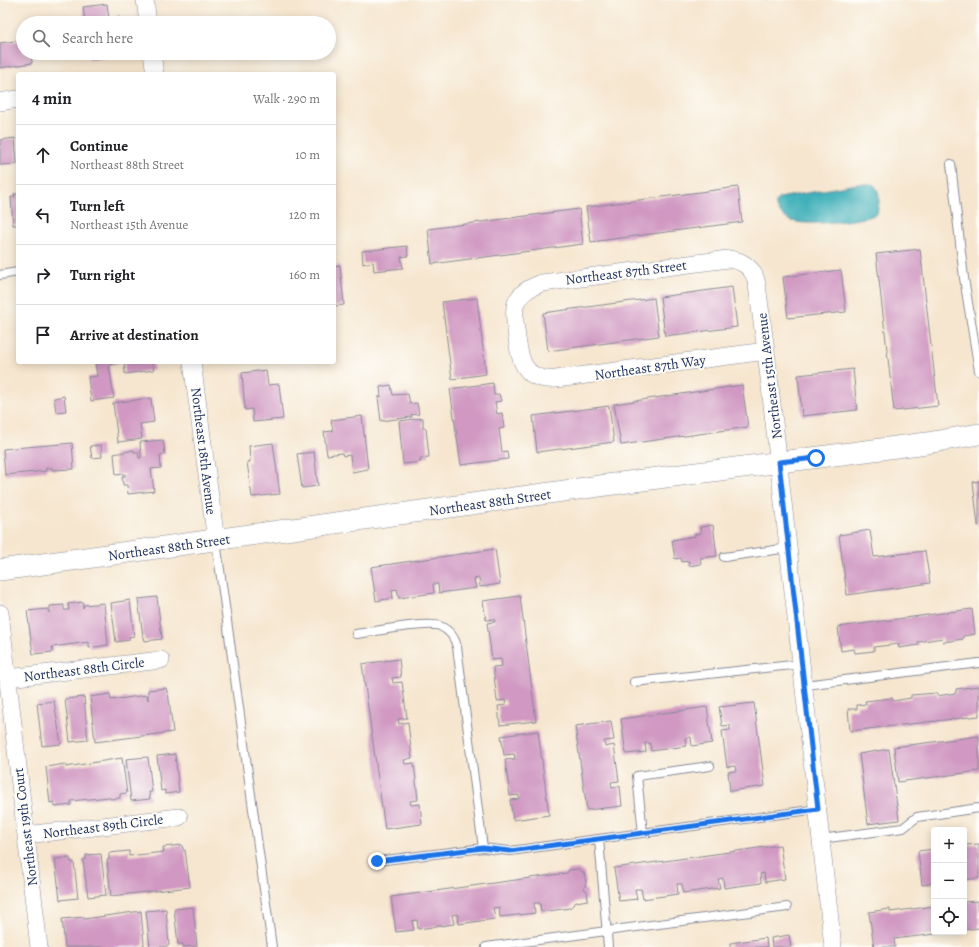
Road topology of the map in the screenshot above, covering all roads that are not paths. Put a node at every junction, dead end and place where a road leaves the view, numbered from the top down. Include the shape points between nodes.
1 (145, 0) edge
2 (147, 16) edge
3 (153, 60) edge
4 (155, 72) edge
5 (16, 99) edge
6 (0, 102) edge
7 (951, 164) dead end
8 (744, 264) joint
9 (16, 272) edge
10 (0, 275) edge
11 (766, 351) junction
12 (192, 364) edge
13 (979, 371) edge
14 (535, 375) joint
15 (979, 434) edge
16 (779, 462) junction
17 (216, 541) junction
18 (789, 548) junction
19 (724, 557) dead end
20 (0, 570) edge
21 (0, 613) edge
22 (356, 634) dead end
23 (161, 660) dead end
24 (979, 663) edge
25 (802, 664) junction
26 (8, 678) junction
27 (634, 682) dead end
28 (805, 685) junction
29 (710, 766) dead end
30 (979, 808) edge
31 (818, 809) junction
32 (179, 817) dead end
33 (643, 833) junction
34 (26, 835) junction
35 (598, 839) junction
36 (821, 839) junction
37 (483, 848) junction
38 (377, 861) dead end
39 (787, 907) dead end
40 (606, 931) junction
41 (39, 947) edge
42 (272, 947) edge
43 (486, 947) edge
44 (608, 947) edge
45 (833, 947) edge

1 - 2 street
3 - 4 street
5 - 6 street
7 - 13 lane via 964,278
8 - 11 street, Northeast 15th Avenue via 757,281
8 - 14 street, Northeast 87th Street via 728,259 542,283 530,287 516,304 514,314 521,362
9 - 10 lane
11 - 14 street, Northeast 87th Way via 556,379 544,379
11 - 16 street, Northeast 15th Avenue
12 - 17 street, Northeast 18th Avenue
15 - 16 street, Northeast 88th Street
16 - 17 street, Northeast 88th Street
16 - 18 street, Northeast 15th Avenue
17 - 20 street, Northeast 88th Street
17 - 42 lane
18 - 19 lane
18 - 25 street, Northeast 15th Avenue
21 - 26 street, Northeast 19th Court
22 - 37 lane via 430,625 444,628 454,639
23 - 26 street, Northeast 88th Circle
24 - 28 lane
25 - 27 lane
25 - 28 street, Northeast 15th Avenue
26 - 34 street, Northeast 19th Court
28 - 31 street, Northeast 15th Avenue
29 - 33 lane via 637,776
30 - 36 lane via 917,816 903,828
31 - 33 lane
31 - 36 street, Northeast 15th Avenue
32 - 34 street, Northeast 89th Circle
33 - 35 lane
34 - 41 street, Northeast 19th Court
35 - 37 lane via 510,851
35 - 40 lane
36 - 45 street, Northeast 15th Avenue
37 - 38 lane
39 - 40 lane
40 - 43 lane
40 - 44 lane

